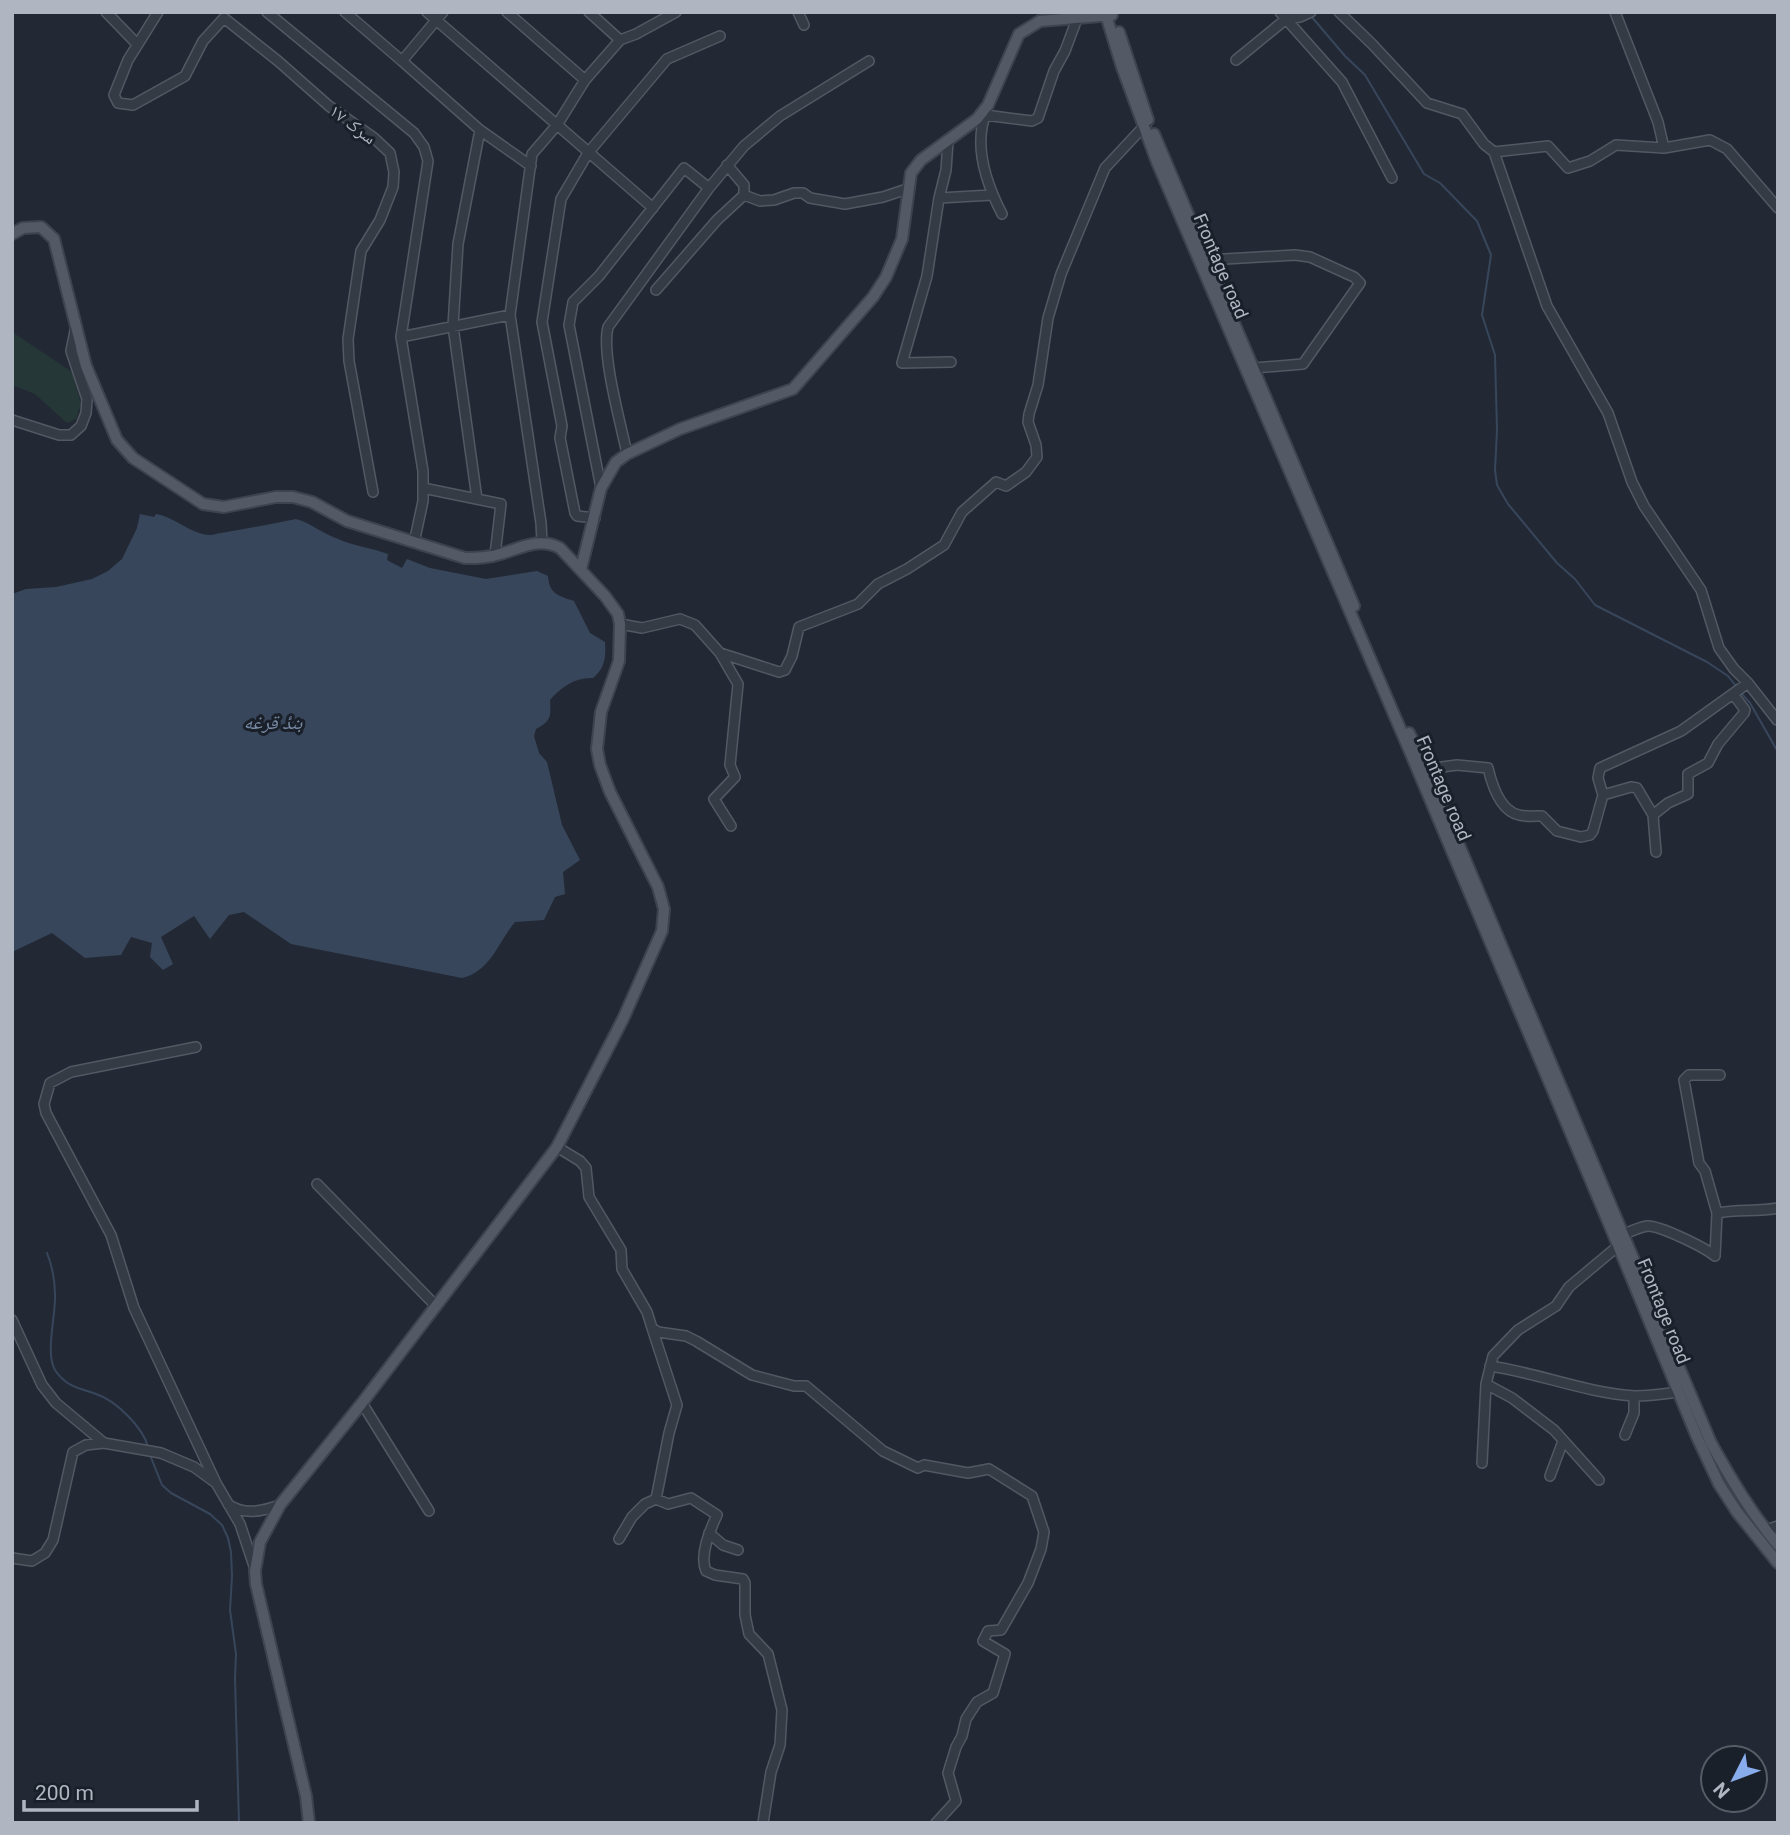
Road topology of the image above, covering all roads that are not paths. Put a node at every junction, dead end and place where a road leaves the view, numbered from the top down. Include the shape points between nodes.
1 (106, 12) edge
2 (158, 12) edge
3 (267, 12) edge
4 (345, 12) edge
5 (428, 12) edge
6 (507, 12) edge
7 (589, 12) edge
8 (798, 12) edge
9 (1339, 12) edge
10 (1615, 12) edge
11 (674, 13) edge
12 (1109, 14) edge
13 (1308, 14) edge
14 (440, 16) edge
15 (1283, 16) edge
16 (1077, 19) junction
17 (804, 25) dead end
18 (720, 36) dead end
19 (620, 40) junction
20 (137, 44) junction
21 (1236, 60) dead end
22 (402, 61) junction
23 (869, 61) dead end
24 (585, 80) junction
25 (986, 110) junction
26 (1146, 124) junction
27 (556, 125) junction
28 (480, 130) junction
29 (948, 141) junction
30 (1664, 148) junction
31 (1494, 152) junction
32 (588, 153) junction
33 (727, 165) junction
34 (531, 166) junction
35 (1392, 178) dead end
36 (709, 188) junction
37 (911, 188) junction
38 (744, 195) junction
39 (992, 195) junction
40 (939, 198) junction
41 (653, 208) junction
42 (1778, 208) edge
43 (1002, 214) dead end
44 (12, 234) edge
45 (1208, 260) junction
46 (656, 290) dead end
47 (510, 315) junction
48 (76, 324) junction
49 (453, 326) junction
50 (401, 337) junction
51 (951, 362) dead end
52 (1254, 368) junction
53 (12, 420) edge
54 (627, 454) junction
55 (423, 488) junction
56 (601, 488) junction
57 (373, 492) dead end
58 (477, 499) junction
59 (595, 518) junction
60 (542, 542) junction
61 (414, 543) junction
62 (495, 555) junction
63 (581, 569) junction
64 (620, 624) junction
65 (720, 653) junction
66 (1746, 685) junction
67 (1734, 693) junction
68 (1777, 720) edge
69 (1427, 769) junction
70 (1603, 795) junction
71 (1653, 815) junction
72 (731, 826) dead end
73 (1656, 852) dead end
74 (196, 1047) dead end
75 (1720, 1075) dead end
76 (557, 1147) junction
77 (317, 1184) dead end
78 (1778, 1208) edge
79 (1717, 1213) junction
80 (1619, 1239) junction
81 (435, 1305) junction
82 (12, 1320) edge
83 (652, 1328) junction
84 (1490, 1366) junction
85 (1486, 1384) junction
86 (1678, 1392) junction
87 (1634, 1396) junction
88 (362, 1402) junction
89 (1625, 1435) dead end
90 (1563, 1441) junction
91 (104, 1443) junction
92 (1482, 1463) dead end
93 (1550, 1475) dead end
94 (1599, 1480) dead end
95 (216, 1483) junction
96 (223, 1497) junction
97 (656, 1499) junction
98 (279, 1505) junction
99 (429, 1511) dead end
100 (1750, 1520) junction
101 (1778, 1526) edge
102 (1766, 1530) junction
103 (709, 1533) junction
104 (618, 1539) dead end
105 (1778, 1545) edge
106 (738, 1550) dead end
107 (12, 1558) edge
108 (1778, 1563) edge
109 (255, 1571) junction
110 (309, 1823) edge
111 (764, 1823) edge
112 (936, 1823) edge

1 - 20 street
2 - 20 street
3 - 50 street via 414,133 424,147 428,161
4 - 22 street
5 - 14 street
6 - 24 street
7 - 19 street
8 - 17 street
9 - 31 street via 1427,103 1462,114
10 - 30 street
11 - 19 street
12 - 16 main road
12 - 26 main road, Frontage road
13 - 15 street
14 - 22 street
14 - 27 street
15 - 21 street
15 - 35 street via 1342,82
16 - 25 main road via 1040,21 1019,34
16 - 25 street via 1038,118 1032,121
18 - 32 street via 667,59
19 - 24 street
20 - 57 street, سرک ۱۷ via 114,95 118,103 133,105 185,76 203,41 224,18 390,153 393,187 361,251 348,339
22 - 28 street
23 - 33 street via 780,116
24 - 27 street
25 - 29 main road
25 - 39 street via 979,146
26 - 45 main road
26 - 65 street via 1105,167 1061,274 1029,414 1037,457 1026,472 1006,486 996,482 962,512 944,545 878,584 858,604 799,627 785,670
26 - 80 main road, Frontage road
27 - 32 street
27 - 34 street via 532,154
28 - 34 street
28 - 49 street via 458,244
29 - 37 main road via 921,160 911,173
29 - 40 street
30 - 31 street via 1616,145 1568,168 1548,146
30 - 42 street via 1710,140 1717,143 1735,157
31 - 66 street via 1547,306 1608,413 1644,506 1692,574 1719,648
32 - 41 street
32 - 59 street via 561,199 542,322 575,513
33 - 36 street
33 - 38 street via 744,185
34 - 47 street
36 - 41 street via 684,168
36 - 54 street via 608,327 608,361
37 - 38 street via 845,204 803,193 760,201
37 - 54 main road via 902,239 886,277 793,389 680,429
38 - 46 street
39 - 40 street
39 - 43 street
40 - 51 street via 927,276 902,363
41 - 56 street via 573,302 569,325
44 - 48 main road via 40,227 54,239
45 - 52 main road
45 - 52 street via 1310,257 1360,284 1303,365
47 - 49 street
47 - 60 street
48 - 53 street via 71,351 87,399 81,426 71,435 59,435
48 - 61 main road via 86,366 117,440 133,458 194,499 224,507 293,497
49 - 50 street
49 - 58 street
50 - 55 street
52 - 69 main road
54 - 56 main road via 616,462
55 - 58 street
55 - 61 street
56 - 59 main road
58 - 62 street via 501,504
59 - 63 main road
60 - 62 main road
60 - 63 main road via 560,548
61 - 62 main road via 466,558
63 - 64 main road via 612,604
64 - 65 street via 642,628 680,619 695,625
64 - 76 main road via 620,662 601,712 597,749 610,792 658,887 664,920 623,1019
65 - 72 street via 738,684 730,765 735,777 714,799
66 - 67 street
66 - 68 street
67 - 70 street via 1681,731 1600,768
67 - 71 street via 1744,713 1708,763 1689,771 1688,794
69 - 70 street via 1457,765 1488,768 1496,794 1518,816 1542,816 1558,831 1581,837 1593,831
69 - 80 main road
70 - 71 street via 1637,788
71 - 73 street
74 - 95 street via 71,1072 50,1083 44,1104 111,1235 134,1308
75 - 79 street via 1689,1075 1684,1080 1699,1163
76 - 81 main road
76 - 83 street via 586,1168 589,1197 621,1250 622,1269
77 - 81 street
78 - 79 street
79 - 80 street via 1714,1256 1650,1225
80 - 84 street via 1569,1287 1556,1306 1502,1344
80 - 86 main road, Frontage road
80 - 100 main road
81 - 88 main road
82 - 91 street via 42,1385 56,1403
83 - 97 street via 677,1405
83 - 112 street via 686,1336 752,1375 806,1386 895,1459 918,1468 924,1465 968,1473 989,1469 1032,1496 1044,1532 1041,1549 1001,1630 988,1631 983,1642 1006,1654 993,1693 976,1702 966,1719 948,1773 956,1801
84 - 85 street
84 - 87 street
85 - 90 street via 1546,1423
85 - 92 street
86 - 87 street
86 - 100 main road, Frontage road via 1719,1484
87 - 89 street via 1634,1413
88 - 98 main road
88 - 99 street
90 - 93 street
90 - 94 street
91 - 95 street via 161,1453 194,1467
91 - 107 street via 73,1452 53,1540 45,1553 32,1561
95 - 96 street
96 - 98 street via 242,1511
96 - 109 street via 240,1524
97 - 103 street via 668,1504 691,1498 717,1515
97 - 104 street via 632,1517
98 - 109 main road via 260,1542
100 - 102 main road
100 - 108 main road, Frontage road
101 - 102 street
102 - 105 main road
103 - 106 street
103 - 111 street via 706,1571 745,1583 749,1634 768,1654 782,1710 780,1745
109 - 110 main road

